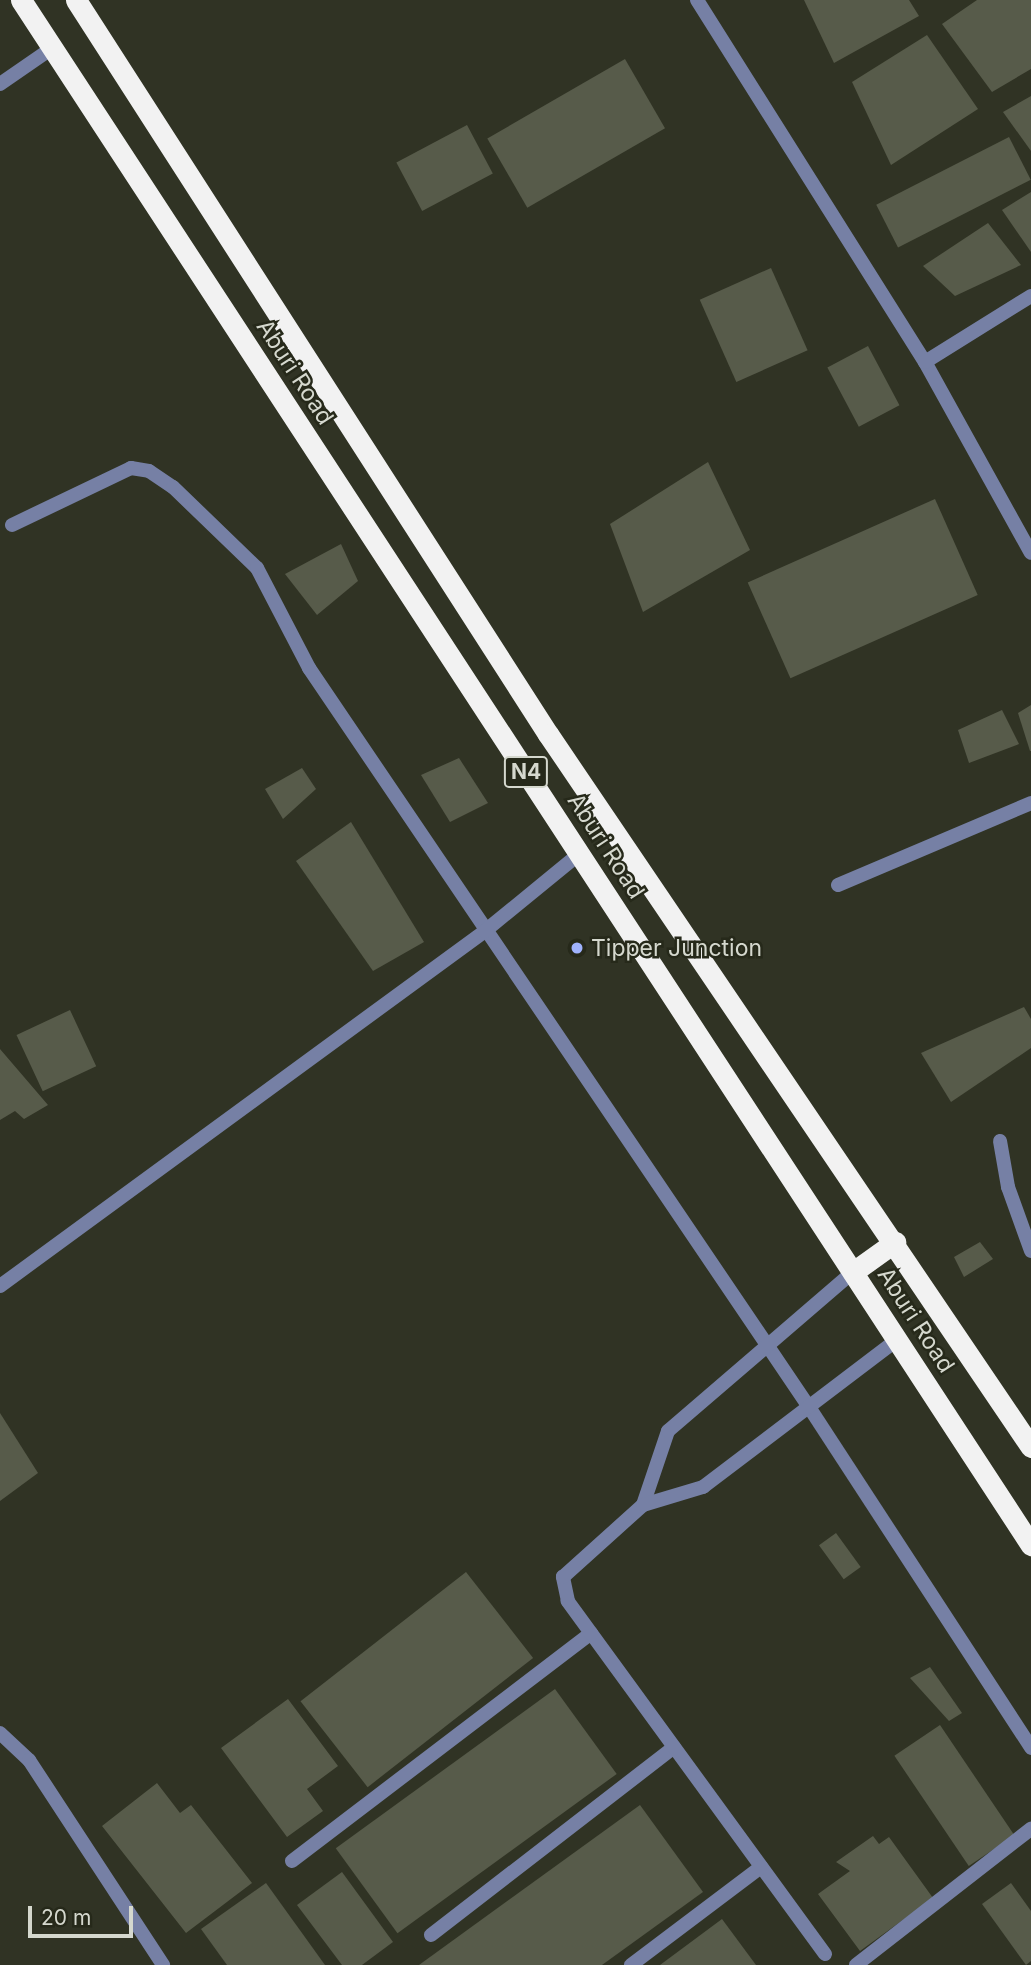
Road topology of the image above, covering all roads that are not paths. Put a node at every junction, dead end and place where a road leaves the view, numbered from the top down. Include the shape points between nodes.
1 (21, 0) edge
2 (76, 0) edge
3 (697, 0) edge
4 (52, 48) junction
5 (0, 84) edge
6 (1031, 296) edge
7 (925, 362) junction
8 (12, 524) dead end
9 (1031, 553) edge
10 (1031, 803) edge
11 (579, 853) junction
12 (838, 885) dead end
13 (485, 931) junction
14 (1000, 1141) dead end
15 (895, 1242) junction
16 (1031, 1251) edge
17 (853, 1272) junction
18 (0, 1286) edge
19 (898, 1339) junction
20 (769, 1347) junction
21 (809, 1407) junction
22 (1031, 1445) edge
23 (643, 1505) junction
24 (1031, 1545) edge
25 (591, 1633) junction
26 (0, 1732) edge
27 (674, 1747) junction
28 (1031, 1748) edge
29 (1031, 1829) edge
30 (292, 1861) dead end
31 (761, 1867) junction
32 (431, 1935) dead end
33 (825, 1954) dead end
34 (163, 1965) edge
35 (631, 1965) edge
36 (856, 1965) edge

1 - 4 highway, Aburi Road / N4
2 - 15 highway, Aburi Road / N4 via 548,734
3 - 7 street
4 - 5 street
4 - 11 highway, Aburi Road / N4
6 - 7 street
7 - 9 street
8 - 13 street via 131,468 149,471 173,487 257,568 309,668
10 - 12 street
11 - 13 street
11 - 17 highway, Aburi Road / N4
13 - 18 street
13 - 20 street
14 - 16 street via 1008,1187
15 - 17 highway
15 - 22 highway, Aburi Road / N4
17 - 19 highway, Aburi Road / N4
17 - 20 street
19 - 21 street
19 - 24 highway, Aburi Road / N4
20 - 21 street
20 - 23 street via 668,1431
21 - 23 street via 703,1487
21 - 28 street
23 - 25 street via 563,1577 568,1601
25 - 27 street
25 - 30 street
26 - 34 street via 29,1760
27 - 31 street
27 - 32 street
29 - 36 street
31 - 33 street
31 - 35 street

